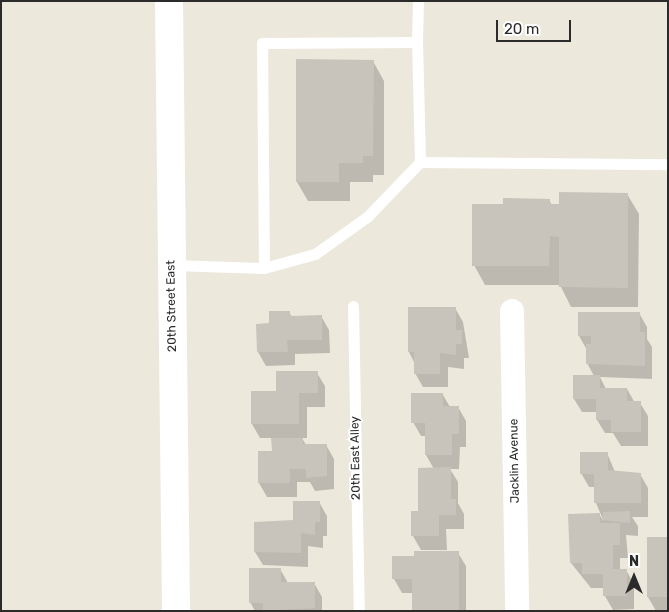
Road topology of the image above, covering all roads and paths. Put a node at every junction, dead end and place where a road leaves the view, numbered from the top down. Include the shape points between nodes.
1 (169, 1) edge
2 (418, 1) edge
3 (417, 42) junction
4 (420, 162) junction
5 (668, 164) edge
6 (172, 265) junction
7 (264, 268) junction
8 (353, 306) dead end
9 (512, 310) dead end
10 (176, 611) edge
11 (359, 611) edge
12 (518, 611) edge

1 - 6 street, 20th Street East
2 - 3 lane
3 - 4 lane
3 - 7 lane via 262,43
4 - 5 lane
4 - 7 lane via 368,216 315,254
6 - 7 lane
6 - 10 street, 20th Street East
8 - 11 lane, 20th East Alley
9 - 12 street, Jacklin Avenue

